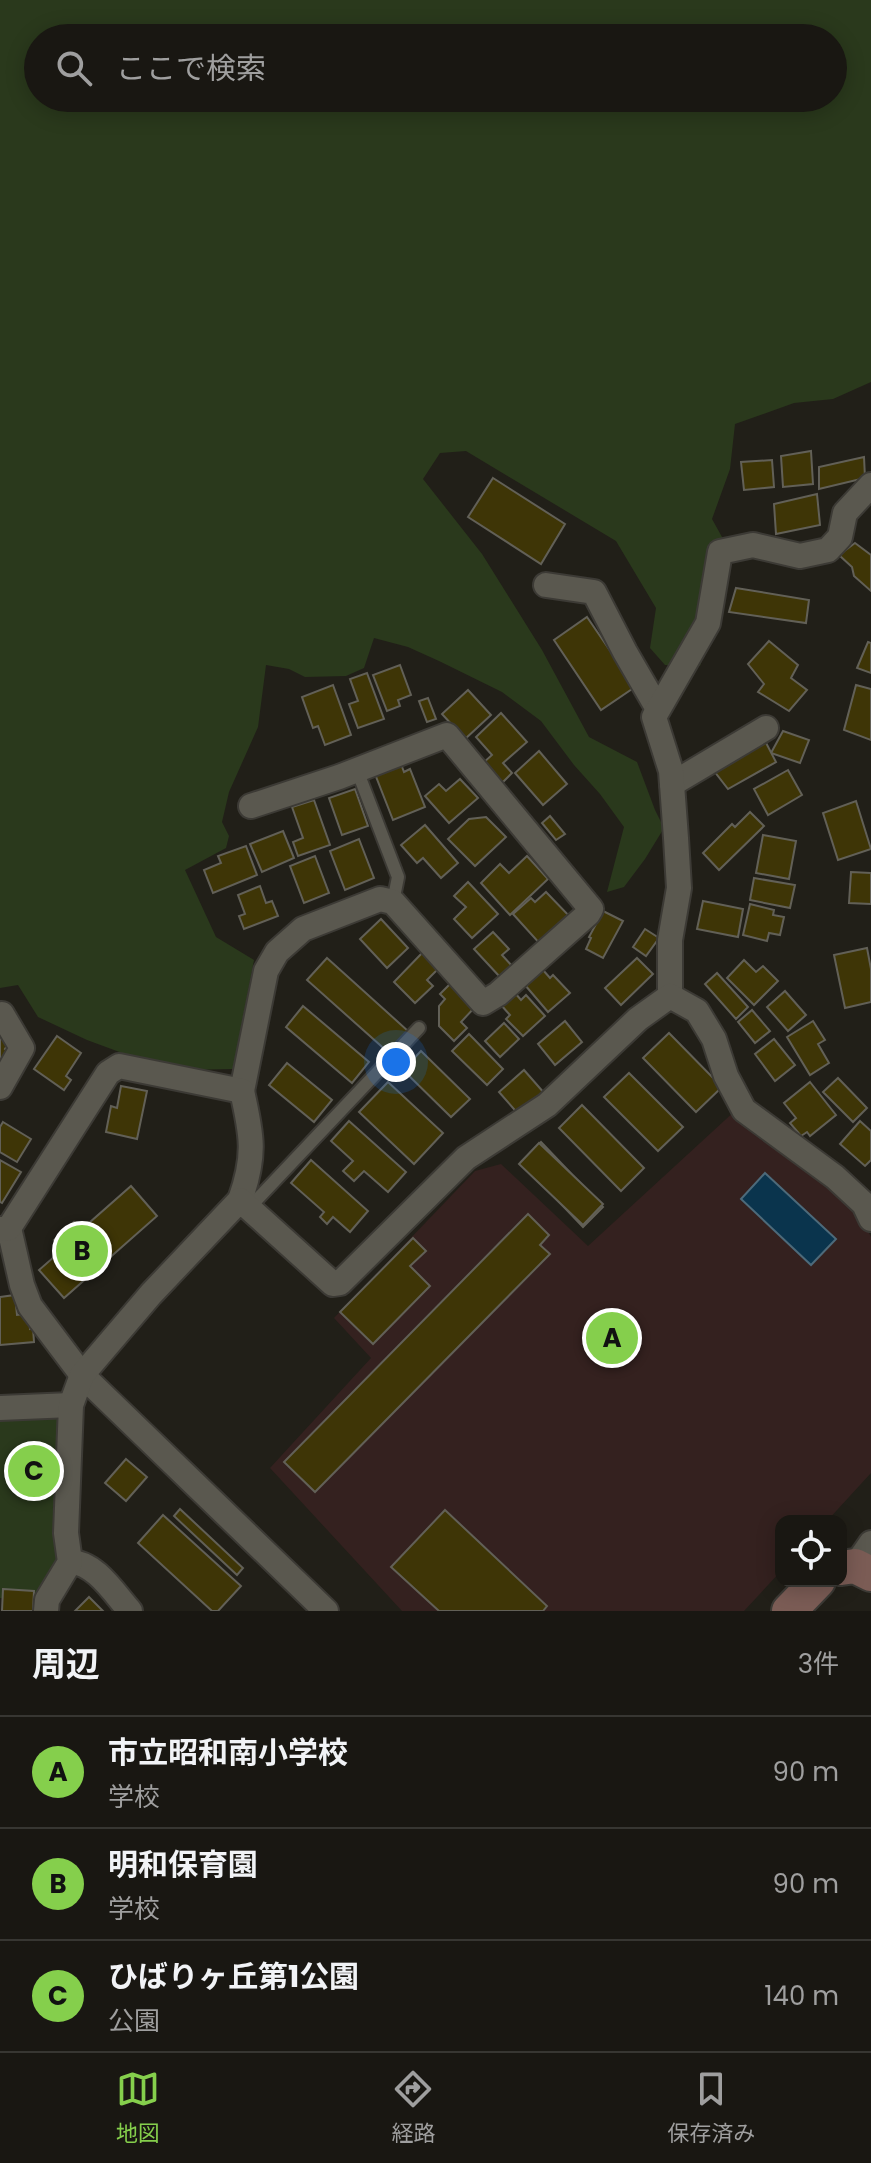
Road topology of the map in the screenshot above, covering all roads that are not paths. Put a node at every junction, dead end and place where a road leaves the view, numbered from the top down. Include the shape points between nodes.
1 (871, 485) edge
2 (546, 585) dead end
3 (658, 709) junction
4 (766, 728) dead end
5 (357, 770) junction
6 (672, 784) junction
7 (251, 806) dead end
8 (393, 902) junction
9 (670, 996) junction
10 (2, 1014) edge
11 (419, 1028) dead end
12 (0, 1087) edge
13 (242, 1091) junction
14 (245, 1204) junction
15 (871, 1219) edge
16 (4, 1228) edge
17 (82, 1375) junction
18 (71, 1405) junction
19 (0, 1408) edge
20 (70, 1562) junction
21 (812, 1587) edge
22 (46, 1611) edge
23 (130, 1611) edge
24 (326, 1611) edge
25 (789, 1611) edge

1 - 3 street via 845,513 840,537 828,550 800,556 753,545 720,552 708,623
2 - 3 street via 594,592
3 - 6 street via 654,717
4 - 6 street
5 - 7 street
5 - 8 lane via 398,877
5 - 8 street via 447,735 591,909 483,1003
6 - 9 street via 679,888 670,940
8 - 13 street via 380,899 303,929 277,952 266,971
9 - 14 street via 638,1019 547,1105 466,1158 340,1283 333,1284
9 - 15 street via 697,1011 744,1110 835,1177 864,1204
10 - 12 street via 22,1048
11 - 14 lane
13 - 14 street via 251,1143
13 - 16 street via 119,1066 108,1073
14 - 17 street via 151,1294
16 - 17 street via 30,1306
17 - 18 street
17 - 24 street
18 - 19 street
18 - 20 street via 66,1533
20 - 22 street
20 - 23 street via 81,1562 95,1572
21 - 25 street

